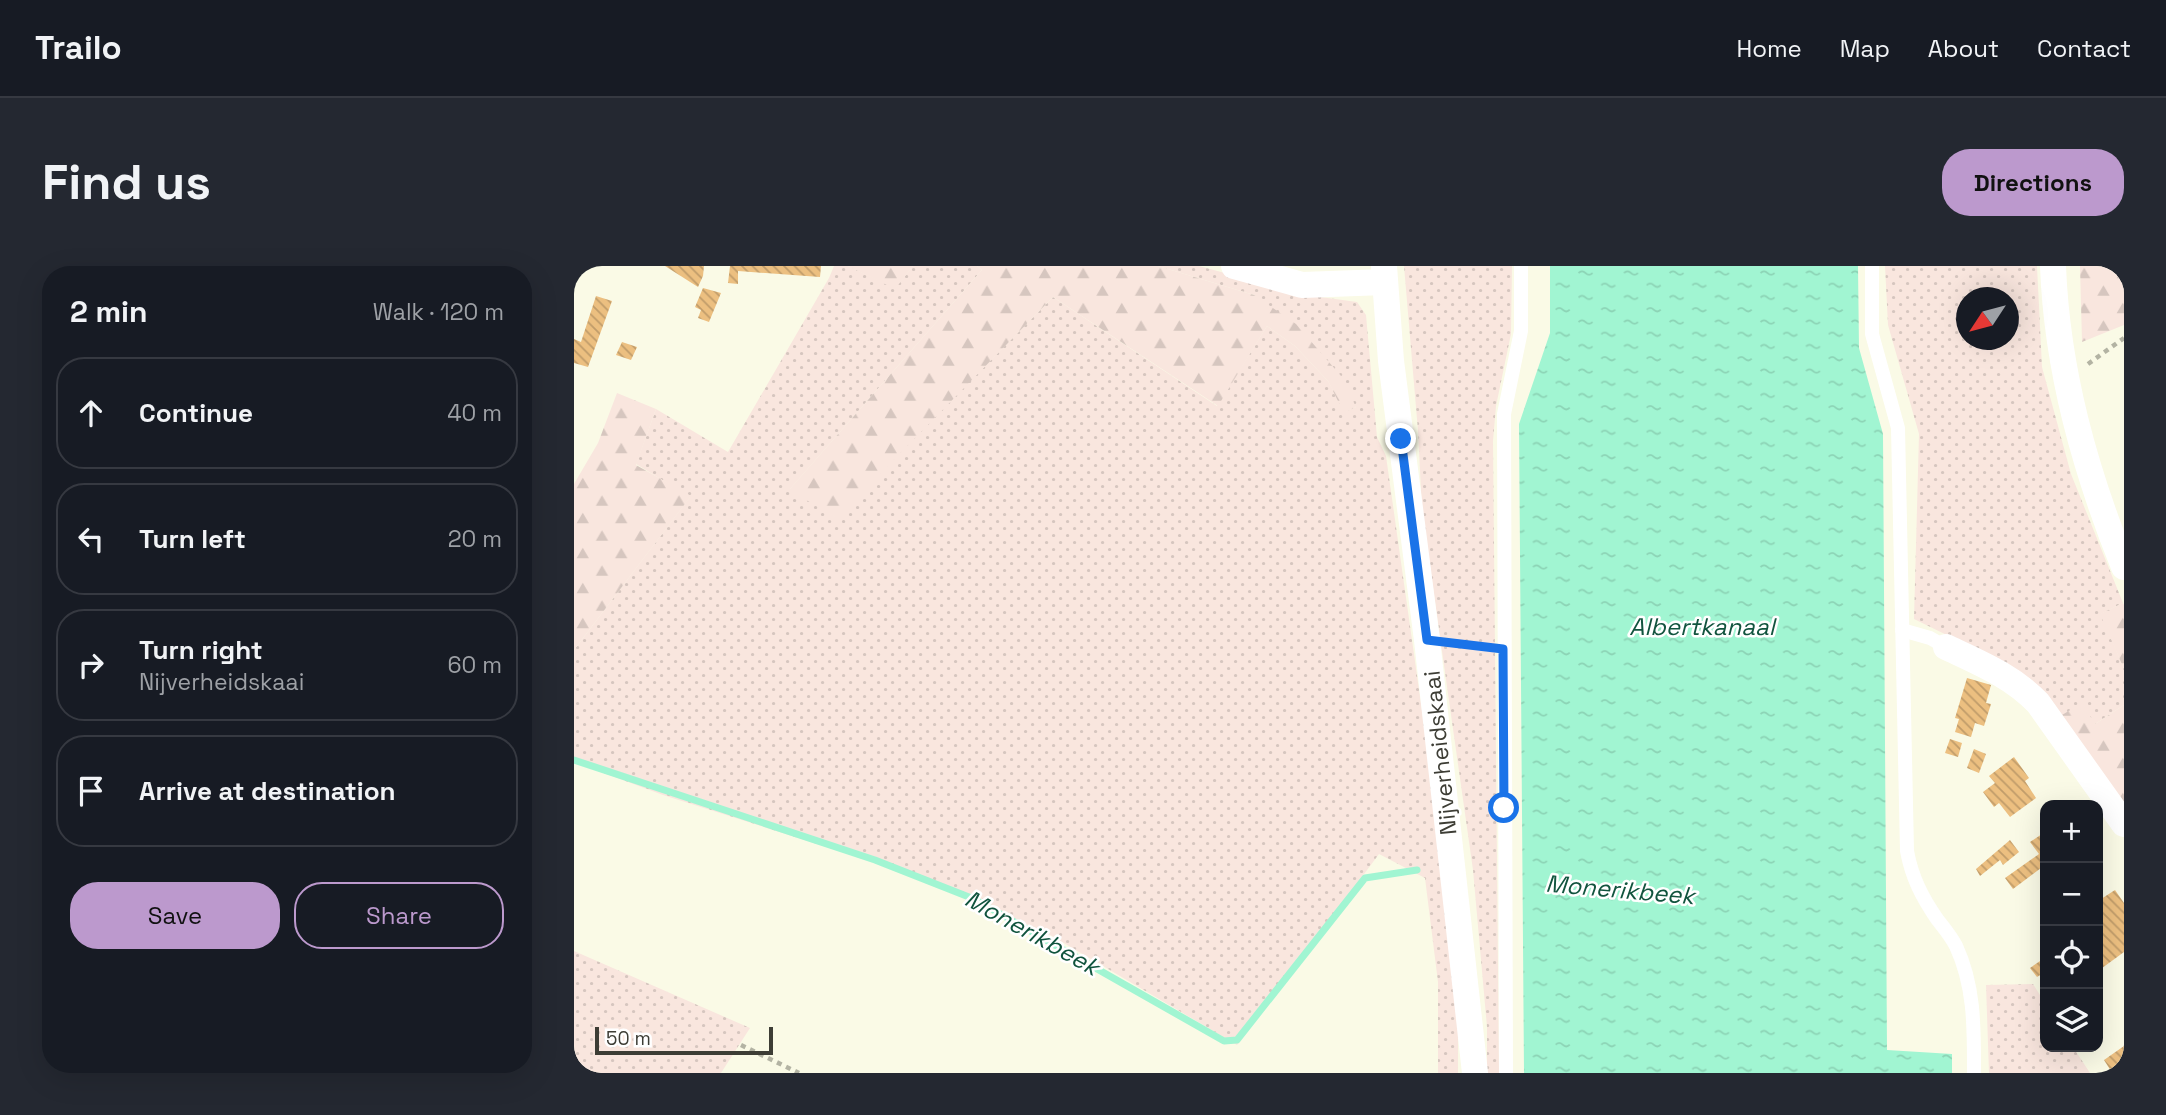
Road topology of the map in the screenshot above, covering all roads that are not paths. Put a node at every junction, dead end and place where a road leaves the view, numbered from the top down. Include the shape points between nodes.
1 (1234, 266) edge
2 (1521, 266) edge
3 (1872, 266) edge
4 (2053, 266) edge
5 (1385, 274) edge
6 (2124, 567) edge
7 (1902, 630) junction
8 (1946, 647) joint
9 (2124, 824) edge
10 (1475, 1073) edge
11 (1506, 1073) edge
12 (1974, 1073) edge

1 - 5 street via 1302,285
2 - 11 lane via 1521,331 1504,414
3 - 7 lane via 1872,334 1898,428
4 - 6 street via 2064,373 2078,436
5 - 10 street, Nijverheidskaai via 1391,361
7 - 8 lane
7 - 12 lane via 1907,851 1921,895 1955,943 1967,973 1974,1009
8 - 9 street via 2024,688

